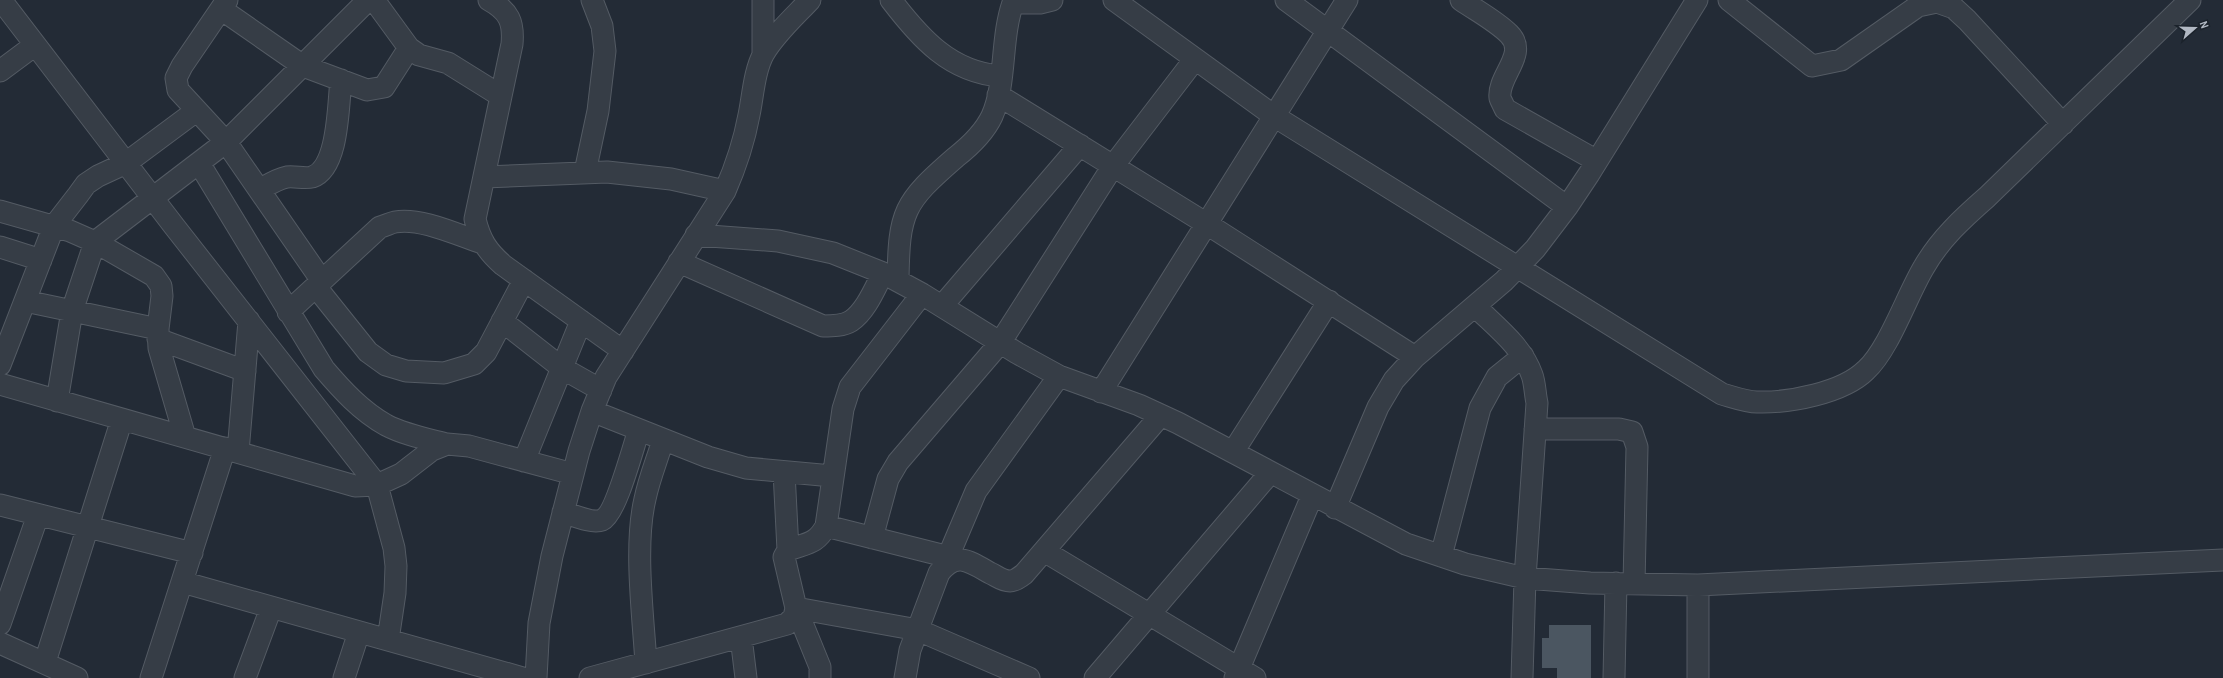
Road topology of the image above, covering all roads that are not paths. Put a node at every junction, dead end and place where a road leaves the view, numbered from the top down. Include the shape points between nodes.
1 (1, 0) edge
2 (489, 0) edge
3 (592, 0) edge
4 (763, 0) edge
5 (810, 0) edge
6 (891, 0) edge
7 (1052, 0) edge
8 (1114, 0) edge
9 (1286, 0) edge
10 (1347, 0) edge
11 (1461, 0) edge
12 (1697, 0) edge
13 (1729, 0) edge
14 (2190, 0) edge
15 (1014, 1) edge
16 (361, 2) edge
17 (224, 5) edge
18 (1328, 31) junction
19 (35, 45) junction
20 (409, 48) junction
21 (763, 54) junction
22 (1195, 59) junction
23 (303, 66) junction
24 (0, 71) edge
25 (340, 80) junction
26 (999, 86) junction
27 (501, 96) junction
28 (196, 111) junction
29 (1274, 116) junction
30 (2063, 124) junction
31 (226, 142) junction
32 (1080, 145) junction
33 (1597, 161) junction
34 (126, 163) junction
35 (199, 163) junction
36 (1113, 166) junction
37 (585, 172) junction
38 (484, 177) junction
39 (259, 190) junction
40 (725, 191) junction
41 (153, 199) junction
42 (1567, 207) junction
43 (0, 211) edge
44 (1207, 224) junction
45 (54, 226) junction
46 (696, 235) junction
47 (95, 242) junction
48 (482, 243) junction
49 (0, 247) edge
50 (41, 260) junction
51 (679, 262) junction
52 (1518, 267) junction
53 (891, 277) junction
54 (524, 280) junction
55 (319, 284) junction
56 (922, 294) junction
57 (25, 301) junction
58 (1329, 301) junction
59 (942, 306) junction
60 (1475, 306) junction
61 (72, 310) junction
62 (288, 312) junction
63 (249, 321) junction
64 (502, 321) junction
65 (581, 321) junction
66 (158, 334) junction
67 (1000, 343) junction
68 (623, 350) junction
69 (1523, 356) junction
70 (1415, 357) junction
71 (0, 365) edge
72 (562, 368) junction
73 (245, 371) junction
74 (1059, 376) junction
75 (0, 384) edge
76 (601, 390) junction
77 (1101, 392) junction
78 (57, 401) junction
79 (592, 411) junction
80 (1161, 415) junction
81 (122, 419) junction
82 (1535, 429) junction
83 (639, 430) junction
84 (186, 437) junction
85 (663, 440) junction
86 (447, 444) junction
87 (232, 450) junction
88 (1233, 452) junction
89 (524, 461) junction
90 (784, 472) junction
91 (1270, 473) junction
92 (573, 474) junction
93 (832, 476) junction
94 (378, 485) junction
95 (1312, 496) junction
96 (0, 505) edge
97 (1335, 508) junction
98 (563, 512) junction
99 (38, 515) junction
100 (826, 526) junction
101 (87, 528) junction
102 (872, 538) junction
103 (788, 550) junction
104 (1044, 551) junction
105 (192, 553) junction
106 (1441, 556) junction
107 (952, 558) junction
108 (2223, 560) edge
109 (1525, 578) junction
110 (182, 582) junction
111 (1625, 583) junction
112 (1698, 585) junction
113 (271, 608) junction
114 (796, 608) junction
115 (1148, 614) junction
116 (0, 624) edge
117 (918, 630) junction
118 (359, 632) junction
119 (740, 637) junction
120 (388, 640) junction
121 (0, 643) edge
122 (45, 662) junction
123 (646, 663) junction
124 (1243, 675) edge
125 (77, 678) edge
126 (152, 678) edge
127 (245, 678) edge
128 (344, 678) edge
129 (524, 678) edge
130 (590, 678) edge
131 (746, 678) edge
132 (820, 678) edge
133 (905, 678) edge
134 (1029, 678) edge
135 (1095, 678) edge
136 (1522, 678) edge
137 (1614, 678) edge
138 (1698, 678) edge

1 - 19 street
2 - 27 street via 500,6 508,16 513,29
3 - 37 street via 602,26 605,51 598,111
4 - 21 street
5 - 21 street
6 - 26 street via 939,53
7 - 15 street via 1040,3
8 - 22 street
9 - 18 street
10 - 18 street
11 - 33 street via 1510,35 1516,46 1515,56 1501,87 1500,98 1505,109
12 - 33 street
13 - 30 street via 1812,66 1841,60 1918,6 1937,2 1954,8
14 - 30 street
15 - 26 street via 1006,29
16 - 20 street
16 - 23 street
17 - 23 street
17 - 28 street via 176,78 178,90
18 - 29 street
18 - 42 street
19 - 24 street
19 - 34 street
20 - 25 street via 384,87 367,90
20 - 27 street via 419,55 448,62
21 - 40 street via 743,143
22 - 29 street
22 - 36 street
23 - 25 street
23 - 31 street
25 - 39 street via 328,164 319,174 310,177 288,177
26 - 32 street
26 - 53 street via 992,116 980,135 923,186 910,202 903,220
27 - 38 street
28 - 31 street
28 - 34 street
29 - 44 street
29 - 52 street
30 - 52 street via 1960,220 1944,239 1924,266 1880,352 1866,370 1845,385 1821,393 1789,400 1756,402 1722,394
31 - 35 street
31 - 39 street
32 - 36 street
32 - 59 street
33 - 42 street
34 - 41 street
34 - 45 street via 86,184
35 - 41 street
35 - 62 street
36 - 44 street
36 - 67 street
37 - 38 street
37 - 40 street via 607,172 671,180
38 - 48 street via 474,219
39 - 55 street
40 - 46 street
41 - 47 street
41 - 63 street
42 - 52 street
43 - 45 street
44 - 58 street
44 - 77 street
45 - 47 street
45 - 50 street
46 - 51 street
46 - 53 street via 778,241 807,246 833,252
47 - 61 street
47 - 66 street via 154,276 161,286
48 - 54 street via 490,254
48 - 55 street via 423,224 409,221 394,222 380,228
49 - 50 street
50 - 57 street
51 - 53 street via 823,326 851,321
51 - 68 street
52 - 60 street
53 - 56 street
54 - 64 street
54 - 65 street
55 - 62 street
55 - 64 street via 368,352 386,365 406,371 444,373 474,364 486,352
56 - 59 street
56 - 93 street via 850,387 843,409
57 - 61 street
57 - 71 street
58 - 70 street
58 - 88 street
59 - 67 street
60 - 69 street via 1511,340
60 - 70 street
61 - 66 street
61 - 78 street
62 - 86 street via 324,369 346,395 385,424 408,434
63 - 73 street
63 - 94 street
64 - 72 street
65 - 68 street
65 - 72 street
66 - 73 street
66 - 84 street via 166,374
67 - 74 street
67 - 102 street via 898,462 888,479
68 - 76 street
69 - 82 street via 1532,376 1537,402
69 - 106 street via 1498,377 1480,408
70 - 97 street via 1394,380 1378,408
72 - 76 street
72 - 89 street
73 - 87 street
74 - 77 street
74 - 107 street via 976,492
75 - 78 street
76 - 79 street
77 - 80 street
78 - 81 street
79 - 83 street
79 - 92 street
80 - 88 street
80 - 104 street
81 - 84 street
81 - 101 street
82 - 109 street
82 - 111 street via 1619,429 1632,432 1637,447
83 - 85 street
83 - 98 street via 609,514 602,520 592,520
84 - 87 street
85 - 90 street via 746,468
85 - 123 street via 645,499 641,527
86 - 89 street via 469,446
86 - 94 street via 432,450 401,474
87 - 94 street via 355,486
87 - 105 street
88 - 91 street
89 - 92 street
90 - 93 street
90 - 103 street
91 - 95 street
91 - 115 street
92 - 98 street
93 - 100 street
94 - 120 street via 396,566
95 - 97 street
95 - 124 street
96 - 99 street
97 - 106 street via 1406,544
98 - 129 street via 539,623
99 - 101 street
99 - 116 street
100 - 102 street
100 - 103 street via 820,537
101 - 105 street
101 - 122 street
102 - 107 street
103 - 114 street via 784,557
104 - 107 street via 1024,574 1011,581 1000,579 968,562
104 - 115 street
105 - 110 street
106 - 109 street
107 - 117 street via 939,573
108 - 112 street
109 - 111 street
109 - 136 street
110 - 113 street
110 - 126 street
111 - 112 street
111 - 137 street
112 - 138 street
113 - 118 street
113 - 127 street
114 - 117 street
114 - 119 street via 794,617 787,624
114 - 132 street via 820,667
115 - 124 street
115 - 135 street
117 - 133 street via 910,650
117 - 134 street
118 - 120 street
118 - 128 street
119 - 123 street
119 - 131 street
120 - 129 street
121 - 122 street
122 - 125 street
123 - 130 street

